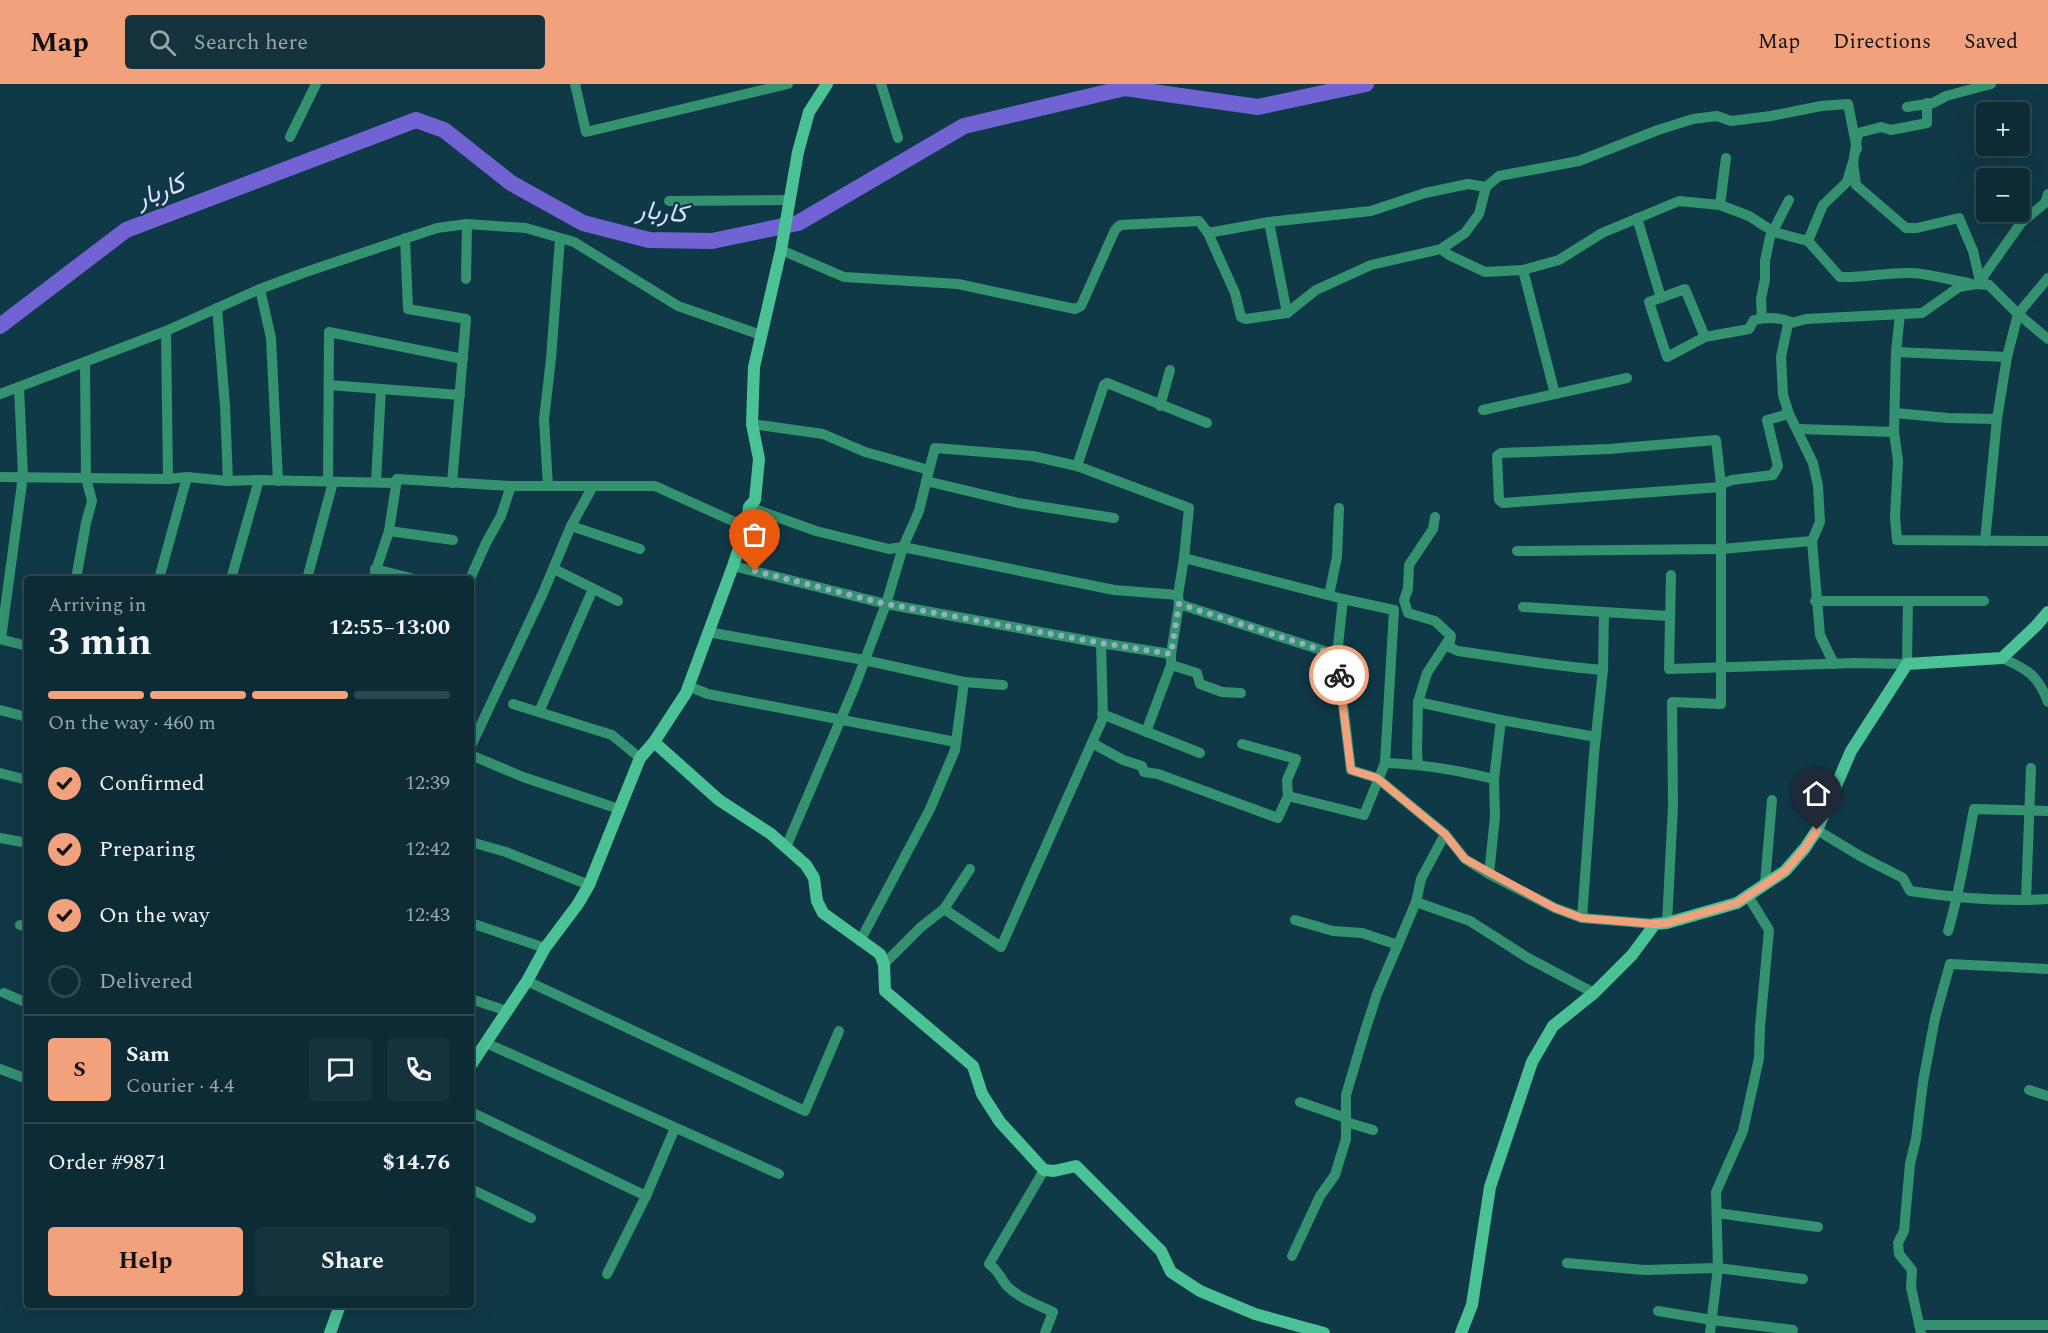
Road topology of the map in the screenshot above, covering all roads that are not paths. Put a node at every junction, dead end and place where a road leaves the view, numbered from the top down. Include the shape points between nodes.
1 (316, 84) edge
2 (575, 84) edge
3 (788, 84) edge
4 (827, 84) edge
5 (881, 84) edge
6 (1991, 84) edge
7 (1927, 103) junction
8 (1907, 107) dead end
9 (290, 137) dead end
10 (898, 138) dead end
11 (1857, 149) junction
12 (1726, 158) dead end
13 (1853, 163) junction
14 (1486, 187) junction
15 (2048, 194) edge
16 (788, 200) junction
17 (1789, 200) dead end
18 (669, 201) dead end
19 (1719, 205) junction
20 (1637, 218) junction
21 (1269, 222) junction
22 (467, 224) junction
23 (1774, 232) junction
24 (1208, 233) junction
25 (405, 238) junction
26 (560, 239) junction
27 (1808, 241) junction
28 (781, 248) junction
29 (1441, 249) junction
30 (1523, 270) junction
31 (2048, 278) edge
32 (466, 279) dead end
33 (1981, 283) junction
34 (260, 289) junction
35 (1661, 298) junction
36 (217, 308) junction
37 (1287, 313) junction
38 (1900, 314) junction
39 (2018, 314) junction
40 (1762, 318) junction
41 (1791, 322) junction
42 (166, 331) junction
43 (761, 335) junction
44 (1705, 337) junction
45 (2048, 339) edge
46 (1896, 352) junction
47 (2007, 357) junction
48 (463, 359) junction
49 (85, 362) junction
50 (1170, 370) dead end
51 (1627, 378) dead end
52 (329, 385) junction
53 (19, 387) junction
54 (381, 389) junction
55 (0, 394) edge
56 (1555, 394) junction
57 (460, 395) junction
58 (1160, 406) junction
59 (1483, 410) dead end
60 (1895, 413) junction
61 (1789, 414) junction
62 (1997, 419) junction
63 (1208, 423) dead end
64 (752, 424) junction
65 (1798, 429) junction
66 (1894, 432) junction
67 (1077, 466) junction
68 (928, 470) junction
69 (23, 476) junction
70 (0, 477) edge
71 (187, 477) junction
72 (86, 478) junction
73 (168, 479) junction
74 (397, 479) junction
75 (259, 480) junction
76 (228, 481) junction
77 (278, 481) junction
78 (926, 481) junction
79 (330, 482) junction
80 (376, 482) junction
81 (452, 483) junction
82 (511, 486) junction
83 (548, 486) junction
84 (593, 486) junction
85 (1721, 486) junction
86 (749, 507) junction
87 (1339, 508) dead end
88 (1435, 517) dead end
89 (1114, 518) dead end
90 (571, 526) junction
91 (746, 526) junction
92 (389, 531) junction
93 (453, 540) dead end
94 (1985, 541) junction
95 (2048, 541) edge
96 (1812, 542) junction
97 (903, 547) junction
98 (640, 549) dead end
99 (1722, 549) junction
100 (1517, 551) dead end
101 (1184, 558) junction
102 (733, 566) junction
103 (554, 569) junction
104 (374, 574) edge
105 (1671, 575) dead end
106 (77, 576) edge
107 (160, 576) edge
108 (232, 576) edge
109 (309, 576) edge
110 (390, 576) edge
111 (471, 576) edge
112 (593, 589) junction
113 (1329, 595) junction
114 (1343, 599) junction
115 (1179, 600) junction
116 (618, 601) dead end
117 (1815, 601) junction
118 (1908, 601) junction
119 (1984, 601) dead end
120 (886, 604) junction
121 (1523, 607) dead end
122 (2048, 612) edge
123 (1604, 613) junction
124 (1668, 616) junction
125 (708, 632) junction
126 (1451, 636) junction
127 (1, 639) edge
128 (1101, 643) junction
129 (24, 645) edge
130 (1337, 655) junction
131 (2002, 658) junction
132 (1171, 659) junction
133 (864, 660) junction
134 (1834, 664) junction
135 (1907, 664) junction
136 (1721, 669) junction
137 (1603, 670) junction
138 (964, 682) junction
139 (1002, 685) dead end
140 (688, 686) junction
141 (1241, 693) dead end
142 (1418, 702) junction
143 (2048, 702) edge
144 (513, 704) dead end
145 (0, 710) edge
146 (539, 712) junction
147 (1102, 714) junction
148 (24, 716) edge
149 (840, 720) junction
150 (1501, 720) junction
151 (1146, 732) junction
152 (1596, 737) junction
153 (474, 740) edge
154 (654, 742) junction
155 (956, 742) junction
156 (1092, 743) junction
157 (1242, 744) dead end
158 (1200, 753) dead end
159 (474, 756) edge
160 (640, 758) junction
161 (1384, 763) junction
162 (1418, 764) junction
163 (2031, 768) dead end
164 (0, 773) edge
165 (1377, 778) junction
166 (24, 779) edge
167 (1494, 779) junction
168 (1288, 796) junction
169 (1772, 801) dead end
170 (619, 809) junction
171 (2030, 810) junction
172 (2048, 811) edge
173 (1817, 830) junction
174 (1445, 834) junction
175 (0, 838) edge
176 (24, 842) edge
177 (474, 843) edge
178 (786, 847) junction
179 (970, 869) dead end
180 (1489, 874) junction
181 (1765, 883) junction
182 (589, 885) junction
183 (1748, 896) junction
184 (1958, 898) junction
185 (2048, 899) edge
186 (2026, 900) junction
187 (1416, 902) junction
188 (944, 909) junction
189 (1582, 918) junction
190 (1295, 920) dead end
191 (474, 924) edge
192 (1661, 924) junction
193 (1948, 931) dead end
194 (860, 941) junction
195 (1398, 945) junction
196 (545, 948) junction
197 (884, 964) junction
198 (2048, 969) edge
199 (527, 981) junction
200 (4, 993) dead end
201 (1594, 993) junction
202 (474, 1000) edge
203 (24, 1002) edge
204 (507, 1011) junction
205 (839, 1031) dead end
206 (486, 1043) junction
207 (474, 1061) edge
208 (0, 1069) edge
209 (24, 1078) edge
210 (2029, 1090) dead end
211 (2048, 1096) edge
212 (1300, 1102) dead end
213 (474, 1113) edge
214 (1346, 1120) junction
215 (675, 1128) junction
216 (1373, 1130) dead end
217 (1044, 1170) junction
218 (779, 1174) dead end
219 (474, 1190) edge
220 (646, 1196) junction
221 (1717, 1213) junction
222 (531, 1218) dead end
223 (1818, 1227) dead end
224 (1292, 1256) dead end
225 (1567, 1263) dead end
226 (1718, 1268) junction
227 (607, 1274) dead end
228 (1803, 1278) dead end
229 (339, 1308) edge
230 (1658, 1311) dead end
231 (1712, 1320) junction
232 (2048, 1325) edge
233 (1920, 1329) edge
234 (1793, 1330) dead end
235 (330, 1333) edge
236 (1045, 1333) edge
237 (1324, 1333) edge
238 (1461, 1333) edge
239 (1710, 1333) edge

1 - 9 street
2 - 3 street via 586,132
4 - 16 street via 809,112
5 - 10 street
6 - 7 street
7 - 8 street
7 - 11 street via 1927,123 1858,133
11 - 13 street
11 - 14 street via 1848,104 1731,121 1717,116 1658,130 1579,161 1499,176
12 - 19 street
13 - 27 street via 1846,182 1823,205
13 - 33 street via 1856,185 1906,228 1959,218
14 - 21 street via 1468,184 1371,211
14 - 29 street via 1479,214 1465,233
15 - 33 street via 2003,246
16 - 18 street
16 - 28 street
17 - 23 street
19 - 20 street via 1679,201
19 - 23 street via 1749,216
20 - 30 street via 1588,240 1559,260
20 - 35 street
21 - 24 street
21 - 37 street
22 - 25 street
22 - 26 street via 526,228
22 - 32 street
23 - 27 street
23 - 40 street via 1765,261
24 - 28 street via 1199,221 1120,225 1081,306 1075,309 958,284 844,277
24 - 37 street via 1236,293 1243,319
25 - 34 street
25 - 48 street via 408,309 466,319
26 - 43 street via 574,242 678,306
26 - 83 street via 544,419
27 - 33 street via 1840,277 1913,273
28 - 43 street
29 - 30 street via 1485,272
29 - 37 street via 1371,265 1316,290
30 - 56 street
31 - 39 street
33 - 38 street via 1959,286 1922,313
33 - 39 street
34 - 36 street
34 - 77 street via 271,338
35 - 44 street via 1685,289
35 - 44 street via 1649,302 1667,357
36 - 42 street
36 - 76 street
38 - 41 street
38 - 46 street
39 - 45 street
39 - 47 street
40 - 41 street
40 - 44 street via 1754,320 1749,329
41 - 61 street via 1781,357 1783,395
42 - 49 street
42 - 73 street
43 - 64 street via 754,367
46 - 47 street
46 - 60 street
47 - 62 street
48 - 52 street via 328,332
48 - 57 street
49 - 53 street
49 - 72 street
50 - 58 street
51 - 56 street
52 - 54 street
52 - 79 street
53 - 55 street
53 - 69 street
54 - 57 street
54 - 80 street
56 - 59 street
57 - 81 street
58 - 63 street
58 - 67 street via 1111,384 1104,385
60 - 62 street
60 - 66 street
61 - 65 street
61 - 85 street via 1767,420 1778,466 1773,475 1732,480
62 - 94 street
64 - 68 street via 824,434 866,452
64 - 86 street via 759,459 755,500
65 - 66 street
65 - 96 street via 1818,486 1820,522
66 - 94 street via 1898,461 1897,540
67 - 68 street via 1033,456 935,448
67 - 101 street via 1189,508
68 - 78 street
69 - 70 street
69 - 72 street
69 - 127 street
71 - 73 street
71 - 76 street
71 - 107 street
72 - 73 street
72 - 106 street via 92,501
74 - 80 street via 395,483
74 - 81 street
74 - 92 street
75 - 76 street
75 - 77 street
75 - 108 street
77 - 79 street
78 - 89 street via 1018,503
78 - 97 street via 919,511
79 - 80 street
79 - 109 street
81 - 82 street
82 - 83 street
82 - 111 street
83 - 84 street
84 - 90 street
84 - 91 street via 655,486
85 - 85 street via 1716,440 1497,456 1499,500 1503,503
85 - 99 street
86 - 91 street
86 - 97 street via 827,533 890,549
87 - 113 street via 1337,557
88 - 126 street via 1433,529 1409,565 1404,600 1408,613 1436,621
90 - 98 street
90 - 103 street
91 - 102 street
92 - 93 street
92 - 104 street
94 - 95 street
96 - 99 street
96 - 117 street
97 - 115 street
97 - 120 street
99 - 100 street
99 - 136 street
101 - 113 street
101 - 115 street
102 - 120 street
102 - 125 street
103 - 112 street
103 - 153 street
104 - 110 street
105 - 124 street
112 - 116 street
112 - 146 street
113 - 114 street
114 - 130 street
114 - 161 street via 1394,610
115 - 130 street
115 - 132 street
117 - 118 street
117 - 134 street via 1820,635
118 - 119 street
118 - 135 street
120 - 128 street
120 - 133 street
121 - 123 street
122 - 131 street
123 - 124 street
123 - 137 street
124 - 136 street via 1669,669
125 - 133 street
125 - 140 street
126 - 137 street via 1449,647 1458,651
126 - 142 street via 1427,673
127 - 129 street
128 - 132 street
128 - 147 street
130 - 165 street via 1351,770
131 - 135 street
131 - 143 street via 2028,670
132 - 141 street via 1197,673 1200,684 1222,692
132 - 151 street
133 - 138 street
133 - 149 street
134 - 135 street
134 - 136 street
135 - 173 street via 1851,751
136 - 192 street via 1721,704 1672,702 1673,806
137 - 152 street
138 - 139 street
138 - 155 street
140 - 149 street via 708,694
140 - 154 street
142 - 150 street
142 - 162 street
144 - 146 street
145 - 148 street
146 - 160 street via 612,735
147 - 151 street
147 - 156 street
149 - 155 street
149 - 178 street
150 - 152 street
150 - 167 street
151 - 158 street
152 - 189 street
154 - 160 street
154 - 178 street via 719,800
155 - 194 street via 930,809
156 - 168 street via 1142,766 1144,772 1278,818
156 - 188 street via 1001,947
157 - 168 street via 1296,759 1287,780
159 - 170 street
160 - 170 street
161 - 162 street
161 - 165 street
162 - 167 street
163 - 171 street
164 - 166 street
165 - 168 street via 1364,815
165 - 174 street
167 - 180 street
169 - 181 street
170 - 182 street
171 - 172 street
171 - 184 street via 1974,809
171 - 186 street
173 - 181 street via 1785,871
173 - 184 street via 1903,878 1910,891
174 - 180 street via 1465,859
174 - 187 street via 1421,879
175 - 176 street
177 - 182 street
178 - 194 street via 814,878 823,913
179 - 188 street
180 - 189 street
181 - 183 street
182 - 196 street
183 - 192 street via 1737,903
183 - 221 street via 1769,930 1759,1058 1743,1131 1716,1192
184 - 186 street
184 - 193 street
185 - 186 street
187 - 195 street
187 - 201 street via 1470,921
188 - 197 street
189 - 192 street
190 - 195 street via 1333,931 1362,933
191 - 196 street
192 - 201 street
194 - 197 street via 880,954
195 - 214 street via 1365,1031 1346,1095
196 - 199 street
197 - 217 street via 885,991 973,1066 982,1094 1000,1122
198 - 233 street via 1950,964 1923,1082 1904,1231 1898,1243 1899,1254 1912,1270 1911,1287
199 - 204 street
199 - 205 street via 805,1111
200 - 203 street
201 - 238 street via 1553,1026 1532,1062 1490,1187 1472,1305
202 - 204 street
204 - 206 street
206 - 207 street
206 - 215 street
208 - 209 street
210 - 211 street
212 - 214 street
213 - 220 street
214 - 216 street
214 - 224 street via 1346,1139 1335,1175 1320,1196
215 - 218 street
215 - 220 street
217 - 236 street via 989,1264 1022,1297 1053,1312
217 - 237 street via 1076,1166 1144,1232 1161,1251 1171,1272 1200,1291 1255,1314
219 - 222 street
220 - 227 street
221 - 223 street
221 - 226 street
225 - 226 street via 1644,1270
226 - 228 street
226 - 231 street
229 - 235 street
230 - 231 street
231 - 234 street
231 - 239 street
232 - 233 street

